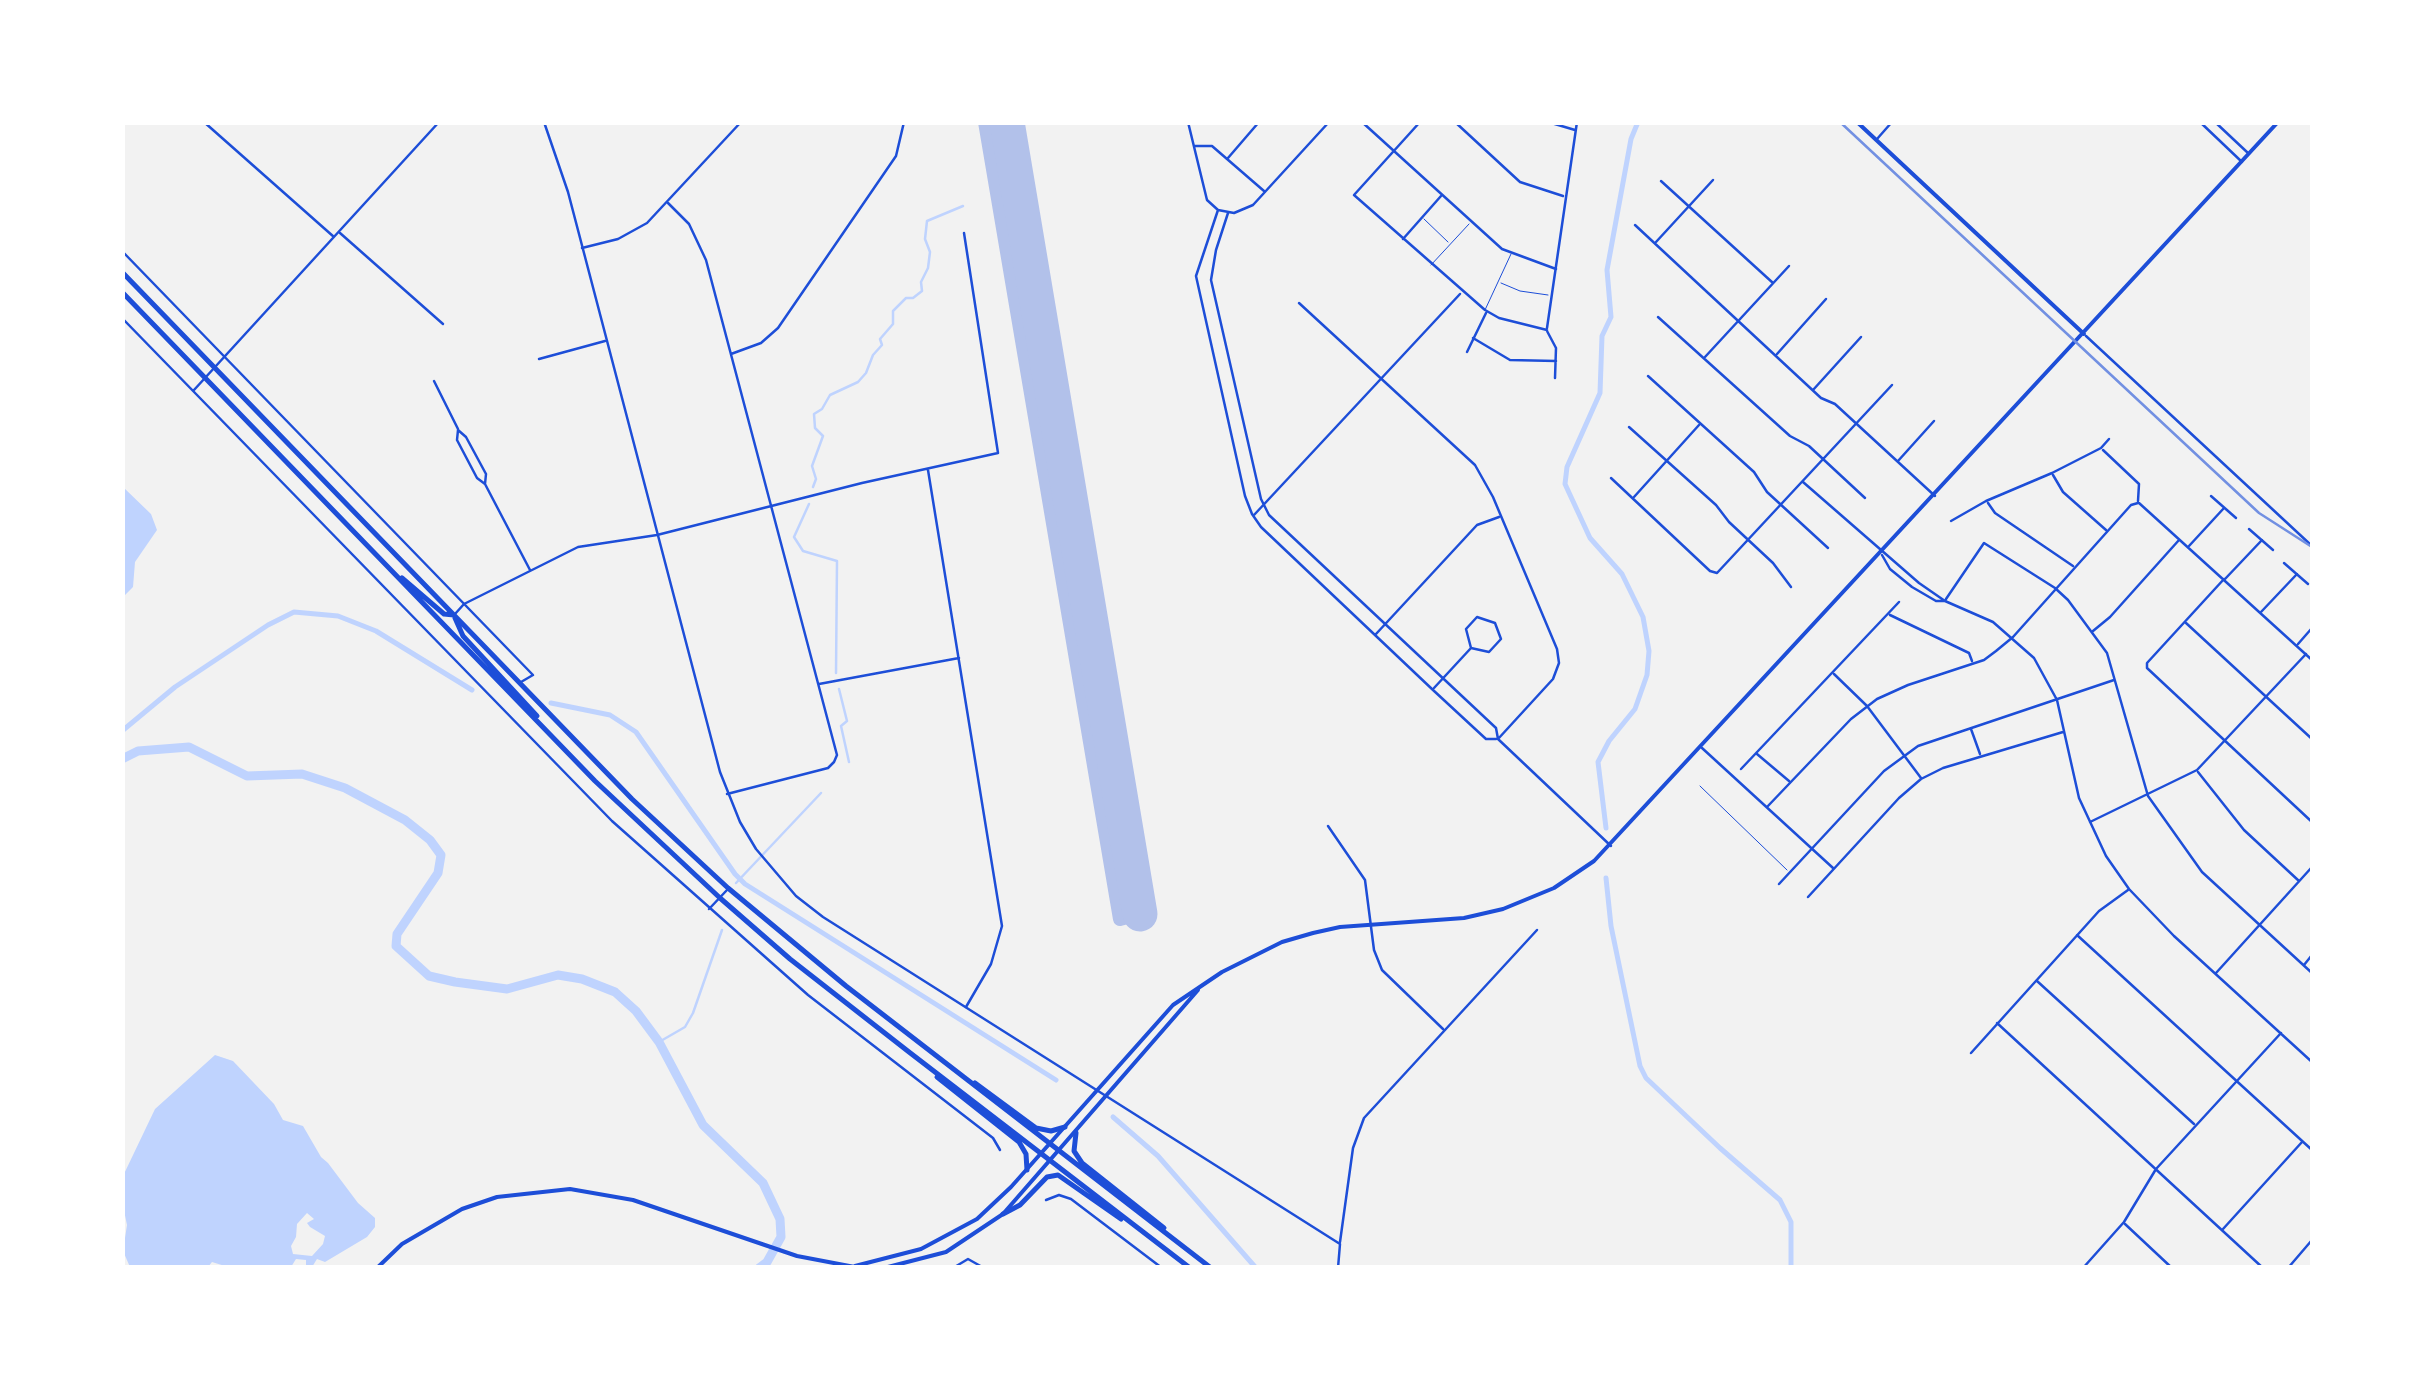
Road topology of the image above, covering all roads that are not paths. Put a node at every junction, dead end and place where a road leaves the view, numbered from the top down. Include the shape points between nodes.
1 (204, 122) edge
2 (439, 122) edge
3 (544, 122) edge
4 (741, 122) edge
5 (904, 122) edge
6 (1188, 122) edge
7 (1259, 122) edge
8 (1329, 122) edge
9 (1362, 122) edge
10 (1420, 122) edge
11 (1455, 122) edge
12 (1548, 122) edge
13 (1577, 122) edge
14 (1858, 122) edge
15 (1892, 122) edge
16 (2200, 122) edge
17 (2216, 122) edge
18 (2278, 122) edge
19 (1576, 131) junction
20 (1876, 140) junction
21 (1194, 146) junction
22 (1394, 151) junction
23 (2250, 154) junction
24 (1228, 159) junction
25 (2242, 162) junction
26 (1714, 180) dead end
27 (1661, 181) dead end
28 (1265, 192) junction
29 (1442, 194) junction
30 (1565, 197) junction
31 (668, 203) junction
32 (1689, 206) junction
33 (1218, 210) junction
34 (1226, 213) junction
35 (1422, 217) junction
36 (1471, 221) junction
37 (1635, 226) dead end
38 (338, 232) junction
39 (964, 233) dead end
40 (334, 237) junction
41 (1403, 239) junction
42 (1451, 244) junction
43 (1654, 244) junction
44 (582, 248) junction
45 (122, 251) edge
46 (1511, 254) junction
47 (1431, 266) junction
48 (1790, 266) dead end
49 (1556, 269) junction
50 (123, 272) edge
51 (1498, 282) junction
52 (1773, 283) junction
53 (122, 292) edge
54 (1462, 293) junction
55 (1552, 296) junction
56 (1826, 299) dead end
57 (1299, 303) dead end
58 (1486, 311) junction
59 (1658, 317) dead end
60 (122, 318) edge
61 (1738, 321) junction
62 (443, 324) dead end
63 (1546, 330) junction
64 (2084, 334) junction
65 (1861, 336) dead end
66 (1474, 338) junction
67 (606, 341) junction
68 (1467, 352) dead end
69 (730, 354) junction
70 (1776, 355) junction
71 (225, 357) junction
72 (1704, 358) junction
73 (539, 359) dead end
74 (1556, 361) junction
75 (215, 367) junction
76 (1648, 376) dead end
77 (205, 378) junction
78 (1555, 378) dead end
79 (1382, 379) junction
80 (434, 381) dead end
81 (1892, 385) dead end
82 (194, 390) junction
83 (1813, 390) junction
84 (1934, 421) dead end
85 (1857, 423) junction
86 (1701, 424) junction
87 (1629, 427) dead end
88 (458, 430) junction
89 (2109, 440) dead end
90 (2101, 448) junction
91 (1824, 460) junction
92 (1667, 461) junction
93 (1898, 462) junction
94 (928, 469) junction
95 (2052, 474) junction
96 (1611, 478) dead end
97 (1803, 482) junction
98 (485, 484) junction
99 (1935, 496) junction
100 (2211, 496) dead end
101 (1633, 498) junction
102 (1865, 498) dead end
103 (1986, 501) junction
104 (2138, 503) junction
105 (1264, 505) junction
106 (1781, 505) junction
107 (771, 506) junction
108 (2224, 508) junction
109 (1253, 516) junction
110 (1500, 516) junction
111 (2236, 518) dead end
112 (1951, 522) dead end
113 (2250, 529) dead end
114 (2107, 531) junction
115 (658, 535) junction
116 (2180, 539) junction
117 (1749, 540) junction
118 (2262, 540) junction
119 (2312, 546) edge
120 (2188, 547) junction
121 (1828, 548) dead end
122 (2272, 550) dead end
123 (1881, 554) junction
124 (2284, 563) dead end
125 (388, 567) junction
126 (2074, 567) junction
127 (530, 570) junction
128 (2296, 574) junction
129 (2224, 579) junction
130 (2308, 584) dead end
131 (1791, 586) dead end
132 (2055, 588) junction
133 (1945, 601) junction
134 (1900, 602) dead end
135 (464, 604) junction
136 (2261, 612) junction
137 (1888, 614) junction
138 (454, 615) junction
139 (2185, 622) junction
140 (1385, 624) junction
141 (2312, 628) edge
142 (2093, 631) junction
143 (1375, 635) junction
144 (2013, 636) junction
145 (2297, 645) junction
146 (1471, 648) junction
147 (2306, 654) junction
148 (960, 658) junction
149 (2312, 660) edge
150 (1972, 663) junction
151 (1834, 674) junction
152 (1443, 678) junction
153 (2117, 680) junction
154 (519, 683) junction
155 (818, 684) junction
156 (1433, 690) junction
157 (2266, 697) junction
158 (2056, 700) junction
159 (1867, 706) junction
160 (1970, 728) junction
161 (2064, 731) junction
162 (1498, 739) junction
163 (2312, 739) edge
164 (2226, 740) junction
165 (1702, 748) junction
166 (565, 749) junction
167 (1756, 753) junction
168 (1904, 755) junction
169 (1980, 756) junction
170 (1741, 769) dead end
171 (2197, 770) junction
172 (1921, 779) junction
173 (1790, 782) junction
174 (1700, 786) dead end
175 (727, 794) junction
176 (2148, 796) junction
177 (1767, 808) junction
178 (2312, 822) edge
179 (2089, 823) junction
180 (1328, 826) dead end
181 (1611, 846) junction
182 (1812, 848) junction
183 (2312, 867) edge
184 (1834, 869) junction
185 (1790, 872) junction
186 (2299, 881) junction
187 (1779, 884) dead end
188 (728, 888) junction
189 (2129, 889) junction
190 (720, 898) junction
191 (1808, 898) dead end
192 (709, 909) junction
193 (1372, 924) junction
194 (2260, 925) junction
195 (1537, 930) dead end
196 (2077, 936) junction
197 (2312, 955) edge
198 (2304, 965) junction
199 (2215, 973) junction
200 (2312, 973) edge
201 (2036, 980) junction
202 (1200, 988) junction
203 (966, 1008) junction
204 (1998, 1022) junction
205 (1444, 1030) junction
206 (2281, 1032) junction
207 (1972, 1053) dead end
208 (2312, 1062) edge
209 (929, 1067) junction
210 (957, 1072) junction
211 (2236, 1081) junction
212 (1096, 1090) junction
213 (1108, 1097) junction
214 (2196, 1126) junction
215 (1065, 1127) junction
216 (1076, 1133) junction
217 (2302, 1141) junction
218 (1050, 1144) junction
219 (1000, 1150) dead end
220 (2312, 1150) edge
221 (1060, 1152) junction
222 (1041, 1154) junction
223 (1051, 1161) junction
224 (2156, 1169) junction
225 (1026, 1170) junction
226 (1046, 1200) dead end
227 (1003, 1214) junction
228 (2124, 1222) junction
229 (2222, 1231) junction
230 (1148, 1236) junction
231 (1172, 1238) junction
232 (2312, 1240) edge
233 (1340, 1244) junction
234 (856, 1267) edge
235 (377, 1268) edge
236 (884, 1268) edge
237 (952, 1268) edge
238 (984, 1268) edge
239 (1162, 1268) edge
240 (1190, 1268) edge
241 (1211, 1268) edge
242 (1338, 1268) edge
243 (2082, 1268) edge
244 (2172, 1268) edge
245 (2263, 1268) edge
246 (2288, 1268) edge

1 - 40 street
2 - 38 street
3 - 44 street
4 - 31 street
5 - 69 street via 896,156 778,328 761,343
6 - 21 street
7 - 24 street
8 - 28 street
9 - 22 street
10 - 22 street
11 - 30 street via 1520,182
12 - 19 street
13 - 19 street
14 - 20 main road
15 - 20 street
16 - 25 street
17 - 23 street
18 - 23 main road
19 - 30 street
20 - 64 main road
21 - 24 street via 1208,144
21 - 33 street via 1204,192
22 - 29 street
22 - 41 street via 1354,196
23 - 25 main road
24 - 28 street
25 - 64 main road
26 - 32 street
27 - 32 street
28 - 34 street via 1244,211
29 - 35 street
29 - 36 street
30 - 49 street
31 - 44 street via 636,231
31 - 69 street via 701,245
32 - 43 street
32 - 52 street
33 - 34 street
33 - 109 street via 1196,276
34 - 105 street via 1211,280
35 - 41 street
35 - 42 lane
36 - 42 lane
36 - 46 street
37 - 43 street
38 - 40 street
38 - 62 street
39 - 94 street via 998,453
40 - 71 street
41 - 47 street
42 - 47 lane
43 - 61 street
44 - 67 street
45 - 71 street
46 - 49 street
46 - 51 lane
47 - 54 street
48 - 52 street
49 - 55 street
50 - 75 highway
51 - 55 lane
51 - 58 lane
52 - 61 street
53 - 77 highway
54 - 58 street
54 - 79 street
55 - 63 street
56 - 70 street
57 - 79 street
58 - 63 street
58 - 66 street
59 - 72 street
60 - 82 street
61 - 70 street
61 - 72 street
63 - 74 street
64 - 99 main road
64 - 119 street
65 - 83 street
66 - 68 street
66 - 74 street via 1510,360
67 - 73 street
67 - 115 street
69 - 107 street
70 - 83 street
71 - 75 street
71 - 135 street
72 - 91 street
74 - 78 street
75 - 77 street
75 - 138 highway
76 - 86 street
77 - 82 street
77 - 125 highway
79 - 105 street
79 - 110 street via 1474,465
80 - 88 street
81 - 85 street
82 - 192 street via 601,810
83 - 85 street
84 - 93 street
85 - 91 street
85 - 93 street
86 - 92 street
86 - 106 street
87 - 92 street
88 - 98 street via 486,474
88 - 98 street via 457,440
89 - 90 street
90 - 95 street
90 - 104 street via 2140,484
91 - 97 street
91 - 102 street
92 - 101 street
92 - 117 street
93 - 99 street
94 - 107 street
94 - 148 street
95 - 103 street
95 - 114 street
96 - 101 street
97 - 106 street
97 - 123 street
98 - 127 street
99 - 123 main road
100 - 108 street
101 - 117 street via 1710,571 1717,573
103 - 112 street
103 - 126 street
104 - 114 street
104 - 116 street
105 - 109 street
105 - 140 street
106 - 117 street
106 - 121 street
107 - 115 street
107 - 155 street
108 - 111 street
108 - 120 street
109 - 143 street
110 - 140 street via 1477,525
110 - 162 street via 1558,663 1553,679
113 - 118 street
114 - 126 street
115 - 127 street via 588,544
115 - 175 street
116 - 120 street
116 - 142 street
117 - 131 street
118 - 122 street
118 - 129 street
120 - 129 street
123 - 133 street via 1924,596
123 - 165 main road
124 - 128 street
125 - 138 highway via 444,614
125 - 166 highway
126 - 132 street
127 - 135 street
128 - 130 street
128 - 136 street
129 - 136 street
129 - 139 street
132 - 133 street via 1984,543
132 - 142 street
132 - 144 street
133 - 144 street
134 - 137 street
135 - 138 street
135 - 154 street via 532,675
136 - 145 street
137 - 150 street via 1969,653
137 - 151 street
138 - 154 highway
138 - 166 highway via 463,636
139 - 157 street
139 - 164 street via 2147,668
140 - 143 street
140 - 152 street
141 - 145 street
142 - 153 street
143 - 156 street
144 - 150 street
144 - 158 street via 2034,658
145 - 147 street
146 - 146 street via 1489,652 1501,639 1495,623 1477,617 1472,622 1466,629
146 - 152 street
147 - 149 street
147 - 157 street
148 - 155 street
148 - 203 street via 1002,926 991,964
150 - 159 street
151 - 159 street
151 - 167 street
152 - 156 street
152 - 162 street via 1496,728
153 - 158 street
153 - 176 street
154 - 188 highway
155 - 175 street via 834,762
156 - 162 street via 1486,738
157 - 163 street
157 - 164 street
158 - 160 street
158 - 161 street
159 - 168 street
159 - 173 street
160 - 168 street
160 - 169 street
161 - 169 street
161 - 179 street
162 - 181 street
164 - 171 street
164 - 178 street
165 - 177 street
165 - 181 main road
166 - 190 highway
167 - 170 street
167 - 173 street
168 - 172 street
168 - 182 street
169 - 172 street
171 - 176 street
171 - 186 street via 2244,830
172 - 184 street
173 - 177 street
174 - 185 lane
175 - 203 street via 758,852 796,896
176 - 179 street
176 - 194 street via 2202,872
177 - 182 street
179 - 189 street
180 - 193 street via 1366,880
181 - 193 main road via 1554,888 1503,910
182 - 184 street
182 - 185 street
183 - 186 street
184 - 191 street
185 - 187 street
186 - 194 street
188 - 190 street
188 - 210 highway
189 - 196 street
189 - 199 street
190 - 192 street
190 - 209 highway
192 - 219 street
193 - 202 main road via 1282,942
193 - 205 street via 1382,970
194 - 198 street
194 - 199 street
195 - 205 street
196 - 201 street
196 - 211 street
197 - 198 street
198 - 200 street
199 - 206 street
201 - 204 street
201 - 214 street
202 - 212 main road via 1173,1005
202 - 213 main road
203 - 212 street
204 - 207 street
204 - 224 street
205 - 233 street via 1361,1123
206 - 208 street
206 - 211 street
209 - 222 highway
209 - 225 highway via 1018,1142
210 - 215 highway via 1036,1128
210 - 218 highway
211 - 214 street
211 - 217 street
212 - 213 street
212 - 215 main road
213 - 216 main road
213 - 233 street
214 - 224 street
215 - 218 main road
216 - 221 main road
216 - 231 highway via 1074,1151 1082,1163
217 - 220 street
217 - 229 street
218 - 221 highway
218 - 222 main road
221 - 223 main road
221 - 231 highway
222 - 223 highway
222 - 225 main road
223 - 227 main road
223 - 230 highway
224 - 228 street
224 - 229 street
225 - 234 main road via 990,1208 947,1237
226 - 239 street via 1071,1198
227 - 230 highway via 1058,1175
227 - 236 main road via 946,1252
228 - 243 street
228 - 244 street
229 - 245 street
230 - 240 highway
231 - 241 highway
232 - 246 street
233 - 242 street
234 - 235 main road via 570,1189 497,1197 434,1222
237 - 238 street via 968,1260

